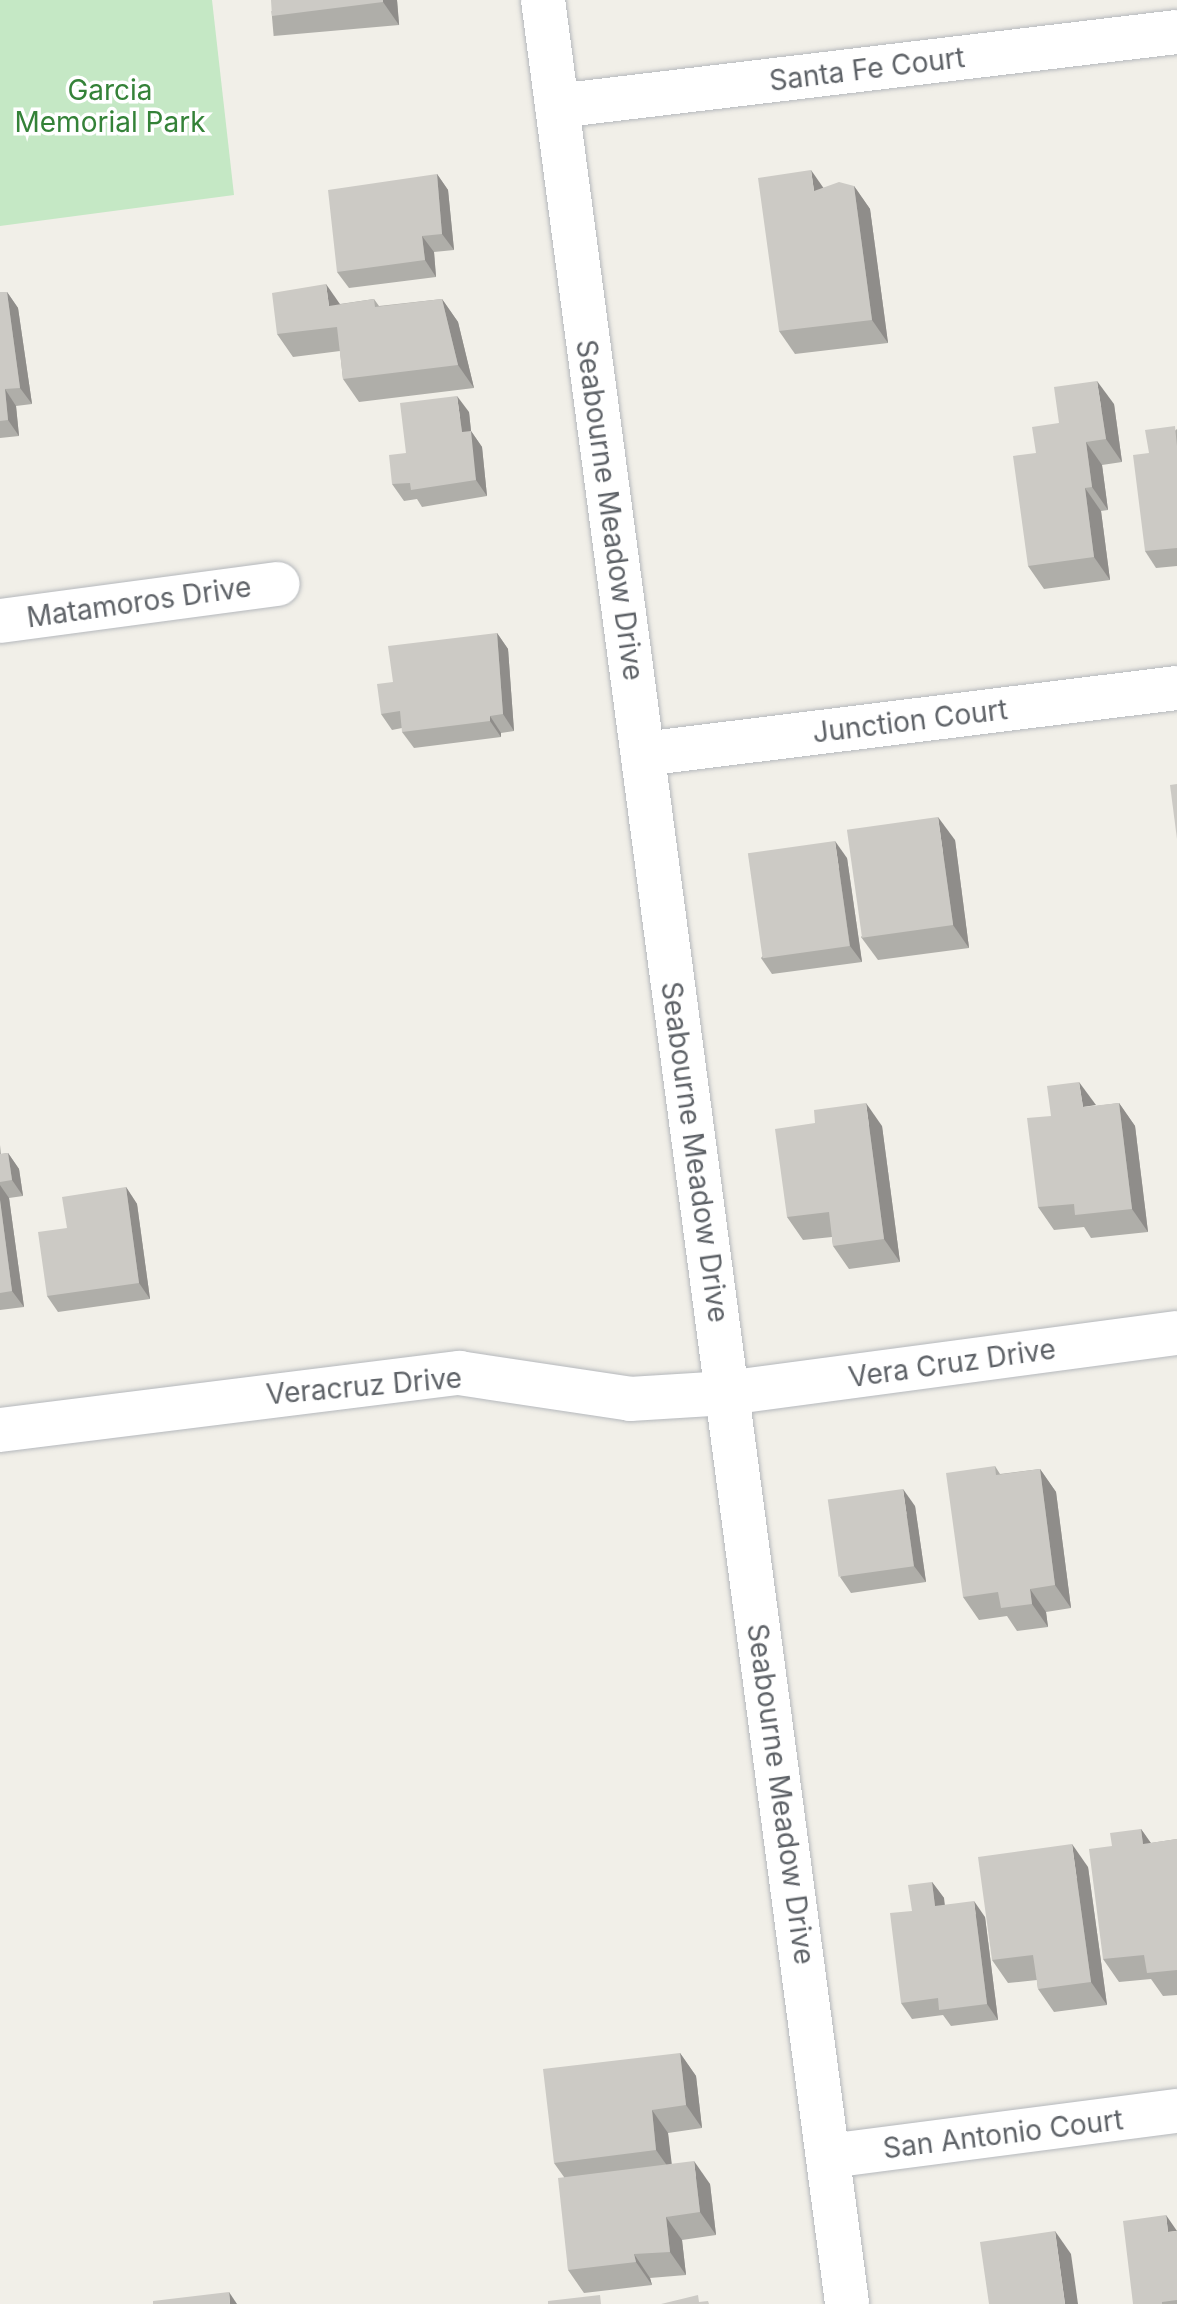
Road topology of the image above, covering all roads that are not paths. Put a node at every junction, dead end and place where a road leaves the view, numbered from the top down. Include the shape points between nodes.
1 (543, 0) edge
2 (1177, 32) edge
3 (557, 106) junction
4 (278, 584) dead end
5 (0, 621) edge
6 (1177, 688) edge
7 (643, 754) junction
8 (1177, 1333) edge
9 (727, 1393) junction
10 (0, 1430) edge
11 (1177, 2111) edge
12 (829, 2156) junction
13 (847, 2304) edge

1 - 3 street, Seabourne Meadow Drive
2 - 3 street, Santa Fe Court
3 - 7 street, Seabourne Meadow Drive
4 - 5 street, Matamoros Drive
6 - 7 street, Junction Court
7 - 9 street, Seabourne Meadow Drive
8 - 9 street, Vera Cruz Drive
9 - 10 street, Veracruz Drive via 630,1399 459,1373
9 - 12 street, Seabourne Meadow Drive
11 - 12 street, San Antonio Court
12 - 13 street, Seabourne Meadow Drive

